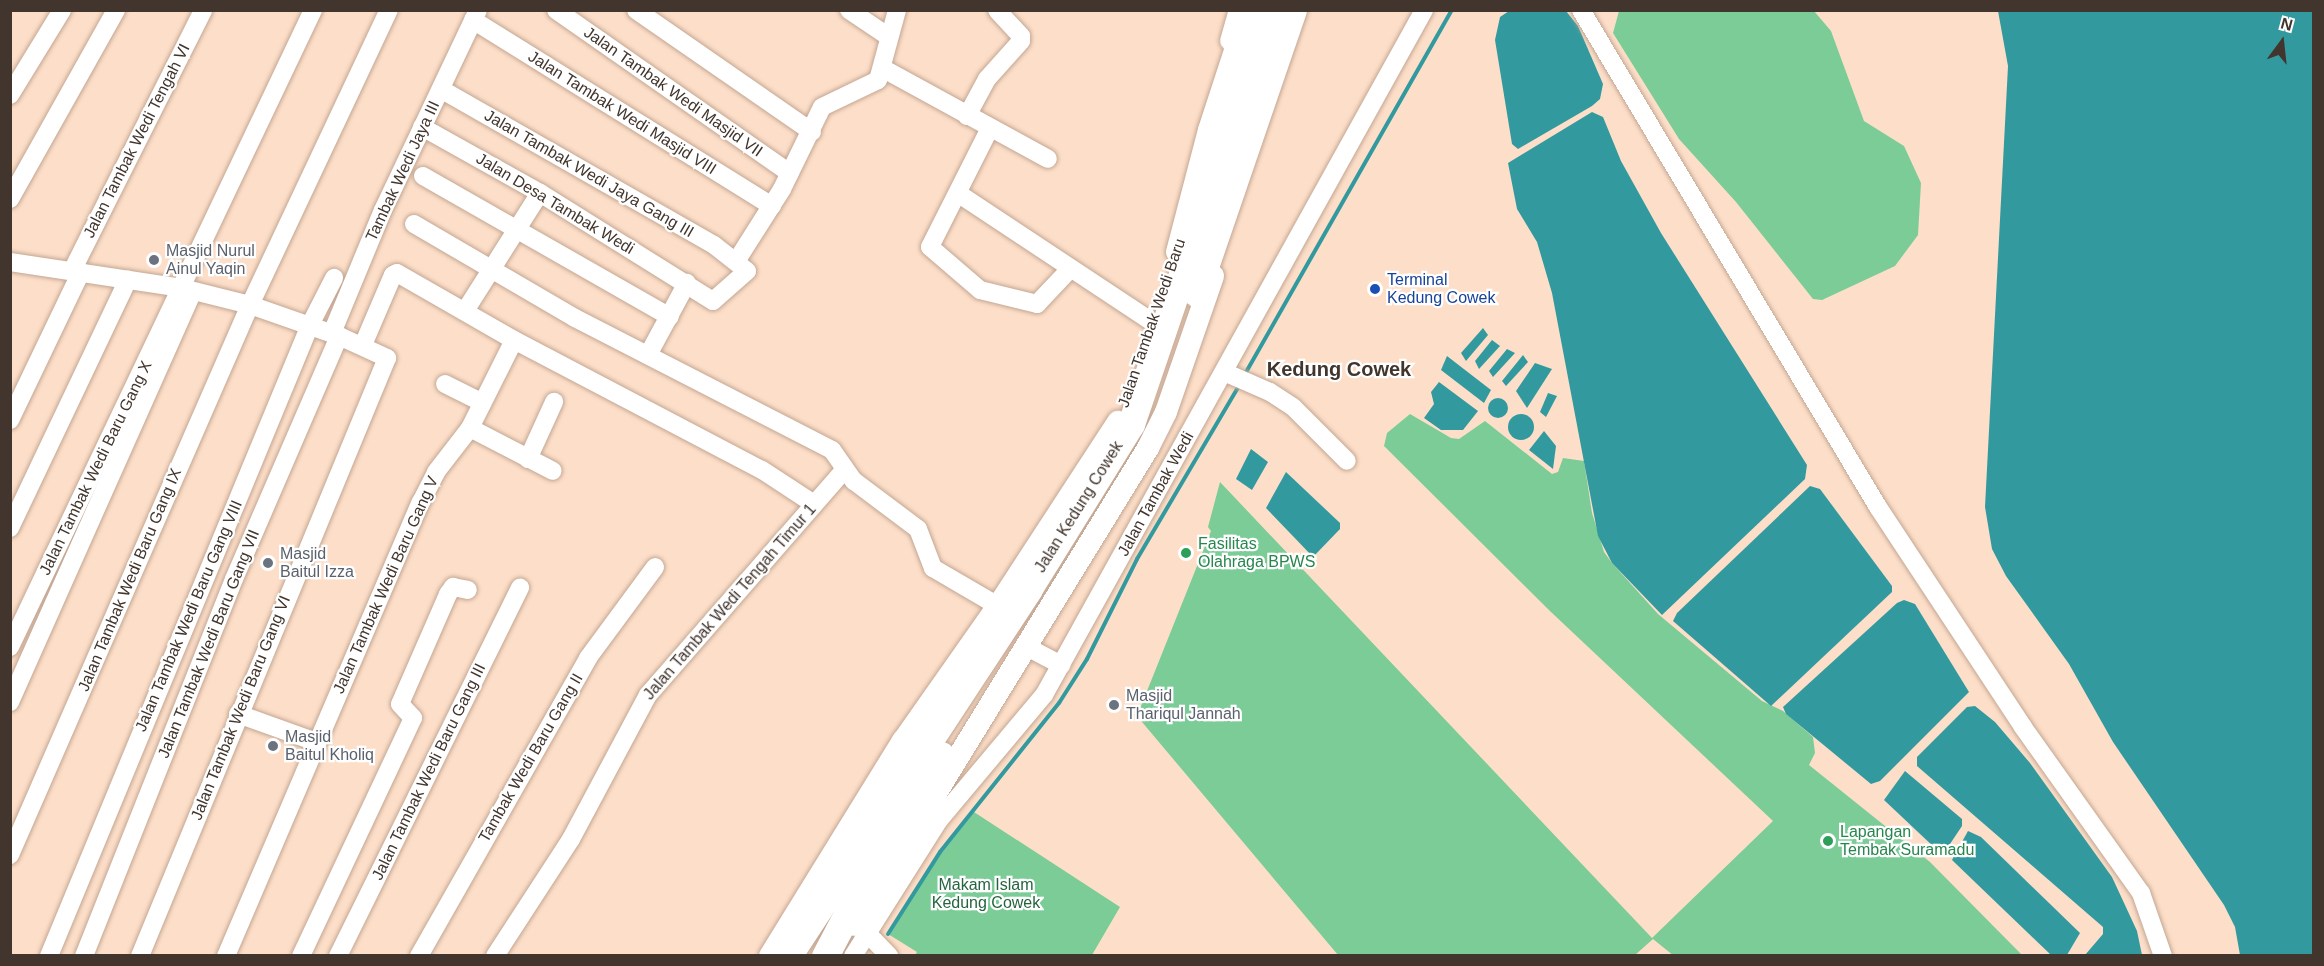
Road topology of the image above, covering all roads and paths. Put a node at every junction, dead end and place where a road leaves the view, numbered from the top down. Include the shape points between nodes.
1 (62, 10) edge
2 (116, 10) edge
3 (203, 10) edge
4 (313, 10) edge
5 (389, 10) edge
6 (556, 10) edge
7 (636, 10) edge
8 (849, 10) edge
9 (897, 10) edge
10 (997, 10) edge
11 (1238, 10) edge
12 (1253, 10) edge
13 (1272, 10) edge
14 (1293, 10) edge
15 (1306, 10) edge
16 (1424, 10) edge
17 (1581, 10) edge
18 (475, 15) edge
19 (889, 37) junction
20 (882, 69) junction
21 (441, 89) junction
22 (10, 95) edge
23 (966, 116) junction
24 (1212, 118) junction
25 (422, 127) junction
26 (990, 128) junction
27 (812, 132) junction
28 (1048, 159) dead end
29 (790, 173) junction
30 (423, 176) dead end
31 (540, 193) junction
32 (959, 194) junction
33 (10, 199) edge
34 (772, 207) junction
35 (414, 224) dead end
36 (517, 231) junction
37 (737, 260) junction
38 (10, 262) edge
39 (491, 266) junction
40 (1070, 269) junction
41 (77, 272) junction
42 (334, 278) dead end
43 (128, 280) junction
44 (687, 283) junction
45 (187, 290) junction
46 (250, 305) junction
47 (465, 311) junction
48 (670, 317) junction
49 (1154, 323) junction
50 (310, 325) junction
51 (335, 334) junction
52 (514, 340) junction
53 (363, 345) junction
54 (648, 355) junction
55 (1236, 377) junction
56 (445, 384) dead end
57 (554, 402) dead end
58 (483, 403) junction
59 (10, 420) edge
60 (470, 428) junction
61 (528, 459) junction
62 (1347, 461) dead end
63 (844, 470) junction
64 (553, 471) dead end
65 (814, 504) junction
66 (10, 528) edge
67 (655, 567) dead end
68 (520, 588) dead end
69 (468, 590) dead end
70 (998, 606) junction
71 (1025, 646) junction
72 (10, 647) edge
73 (1061, 665) junction
74 (10, 702) edge
75 (238, 714) junction
76 (316, 742) junction
77 (858, 811) junction
78 (931, 815) junction
79 (863, 839) junction
80 (10, 855) edge
81 (867, 933) junction
82 (48, 956) edge
83 (84, 956) edge
84 (140, 956) edge
85 (226, 956) edge
86 (301, 956) edge
87 (338, 956) edge
88 (419, 956) edge
89 (495, 956) edge
90 (770, 956) edge
91 (788, 956) edge
92 (825, 956) edge
93 (840, 956) edge
94 (853, 956) edge
95 (889, 956) edge
96 (2163, 956) edge

1 - 22 street
2 - 33 street
3 - 41 street, Jalan Tambak Wedi Tengah VI
4 - 45 street
5 - 46 street, Jalan Tambak Wedi Baru Gang IX
6 - 29 street, Jalan Tambak Wedi Masjid VII
7 - 27 street
8 - 19 street
9 - 19 street
10 - 23 street via 1021,36 1021,41 987,79
11 - 24 street, Jalan Tambak Wedi Baru
12 - 24 main road via 1241,32
13 - 79 highway, Jalan Kedung Cowek via 1131,424 1028,590
14 - 92 highway, Jalan Kedung Cowek via 1150,425 879,853
15 - 71 main road via 1159,429
16 - 55 street, Jalan Tambak Wedi
17 - 96 street via 1878,507 2023,727 2141,893
18 - 21 street, Tambak Wedi Jaya III
18 - 34 street, Jalan Tambak Wedi Masjid VIII
19 - 20 street
20 - 23 street
20 - 27 street via 875,83 826,102
21 - 25 street, Tambak Wedi Jaya III
21 - 37 street, Jalan Tambak Wedi Jaya Gang III
23 - 26 street
24 - 49 main road, Jalan Tambak Wedi Baru
25 - 31 street, Jalan Desa Tambak Wedi
25 - 51 street, Tambak Wedi Jaya III
26 - 28 street
26 - 32 street
27 - 29 street
29 - 34 street
30 - 36 street
31 - 36 street
31 - 44 street, Jalan Desa Tambak Wedi
32 - 40 street
32 - 40 street via 929,246 980,290 1037,304
34 - 37 street
35 - 39 street
36 - 39 street
36 - 48 street
37 - 44 street, Jalan Desa Tambak Wedi via 747,271 717,301
38 - 41 street
39 - 47 street
39 - 54 street via 574,318
40 - 49 street
41 - 43 street
41 - 59 street, Jalan Tambak Wedi Tengah VI
42 - 50 street, Jalan Tambak Wedi Baru Gang VIII
43 - 45 street
43 - 66 street
44 - 48 street
45 - 46 street
45 - 72 street, Jalan Tambak Wedi Baru Gang X
45 - 74 street
46 - 50 street
46 - 80 street, Jalan Tambak Wedi Baru Gang IX
47 - 52 street
47 - 53 street via 394,274
48 - 54 street
49 - 70 main road, Jalan Tambak Wedi Baru via 1119,420
50 - 51 street
50 - 82 street, Jalan Tambak Wedi Baru Gang VIII
51 - 53 street
51 - 83 street, Jalan Tambak Wedi Baru Gang VII
52 - 58 street, Jalan Tambak Wedi Baru Gang V
52 - 65 street via 762,470
53 - 75 street, Jalan Tambak Wedi Baru Gang VI via 387,358
54 - 63 street via 825,445
55 - 62 street via 1293,407
55 - 73 street, Jalan Tambak Wedi
56 - 58 street
57 - 61 street
58 - 60 street, Jalan Tambak Wedi Baru Gang V
60 - 61 street
60 - 76 street, Jalan Tambak Wedi Baru Gang V via 436,472
61 - 64 street
63 - 65 street, Jalan Tambak Wedi Tengah Timur 1
63 - 70 street via 918,529 933,567
65 - 89 street, Jalan Tambak Wedi Tengah Timur 1 via 648,695 571,839
67 - 88 street, Tambak Wedi Baru Gang II via 588,658
68 - 87 street, Jalan Tambak Wedi Baru Gang III
69 - 86 street via 453,588 448,594 400,704 413,718
70 - 77 main road
71 - 73 street
71 - 78 main road
73 - 78 street, Jalan Tambak Wedi via 1044,695
75 - 76 street
75 - 84 street, Jalan Tambak Wedi Baru Gang VI
76 - 85 street, Jalan Tambak Wedi Baru Gang V
77 - 79 highway
77 - 90 main road
78 - 81 street, Jalan Tambak Wedi
78 - 93 main road
79 - 91 highway, Jalan Kedung Cowek
81 - 94 street, Jalan Tambak Wedi
81 - 95 street

